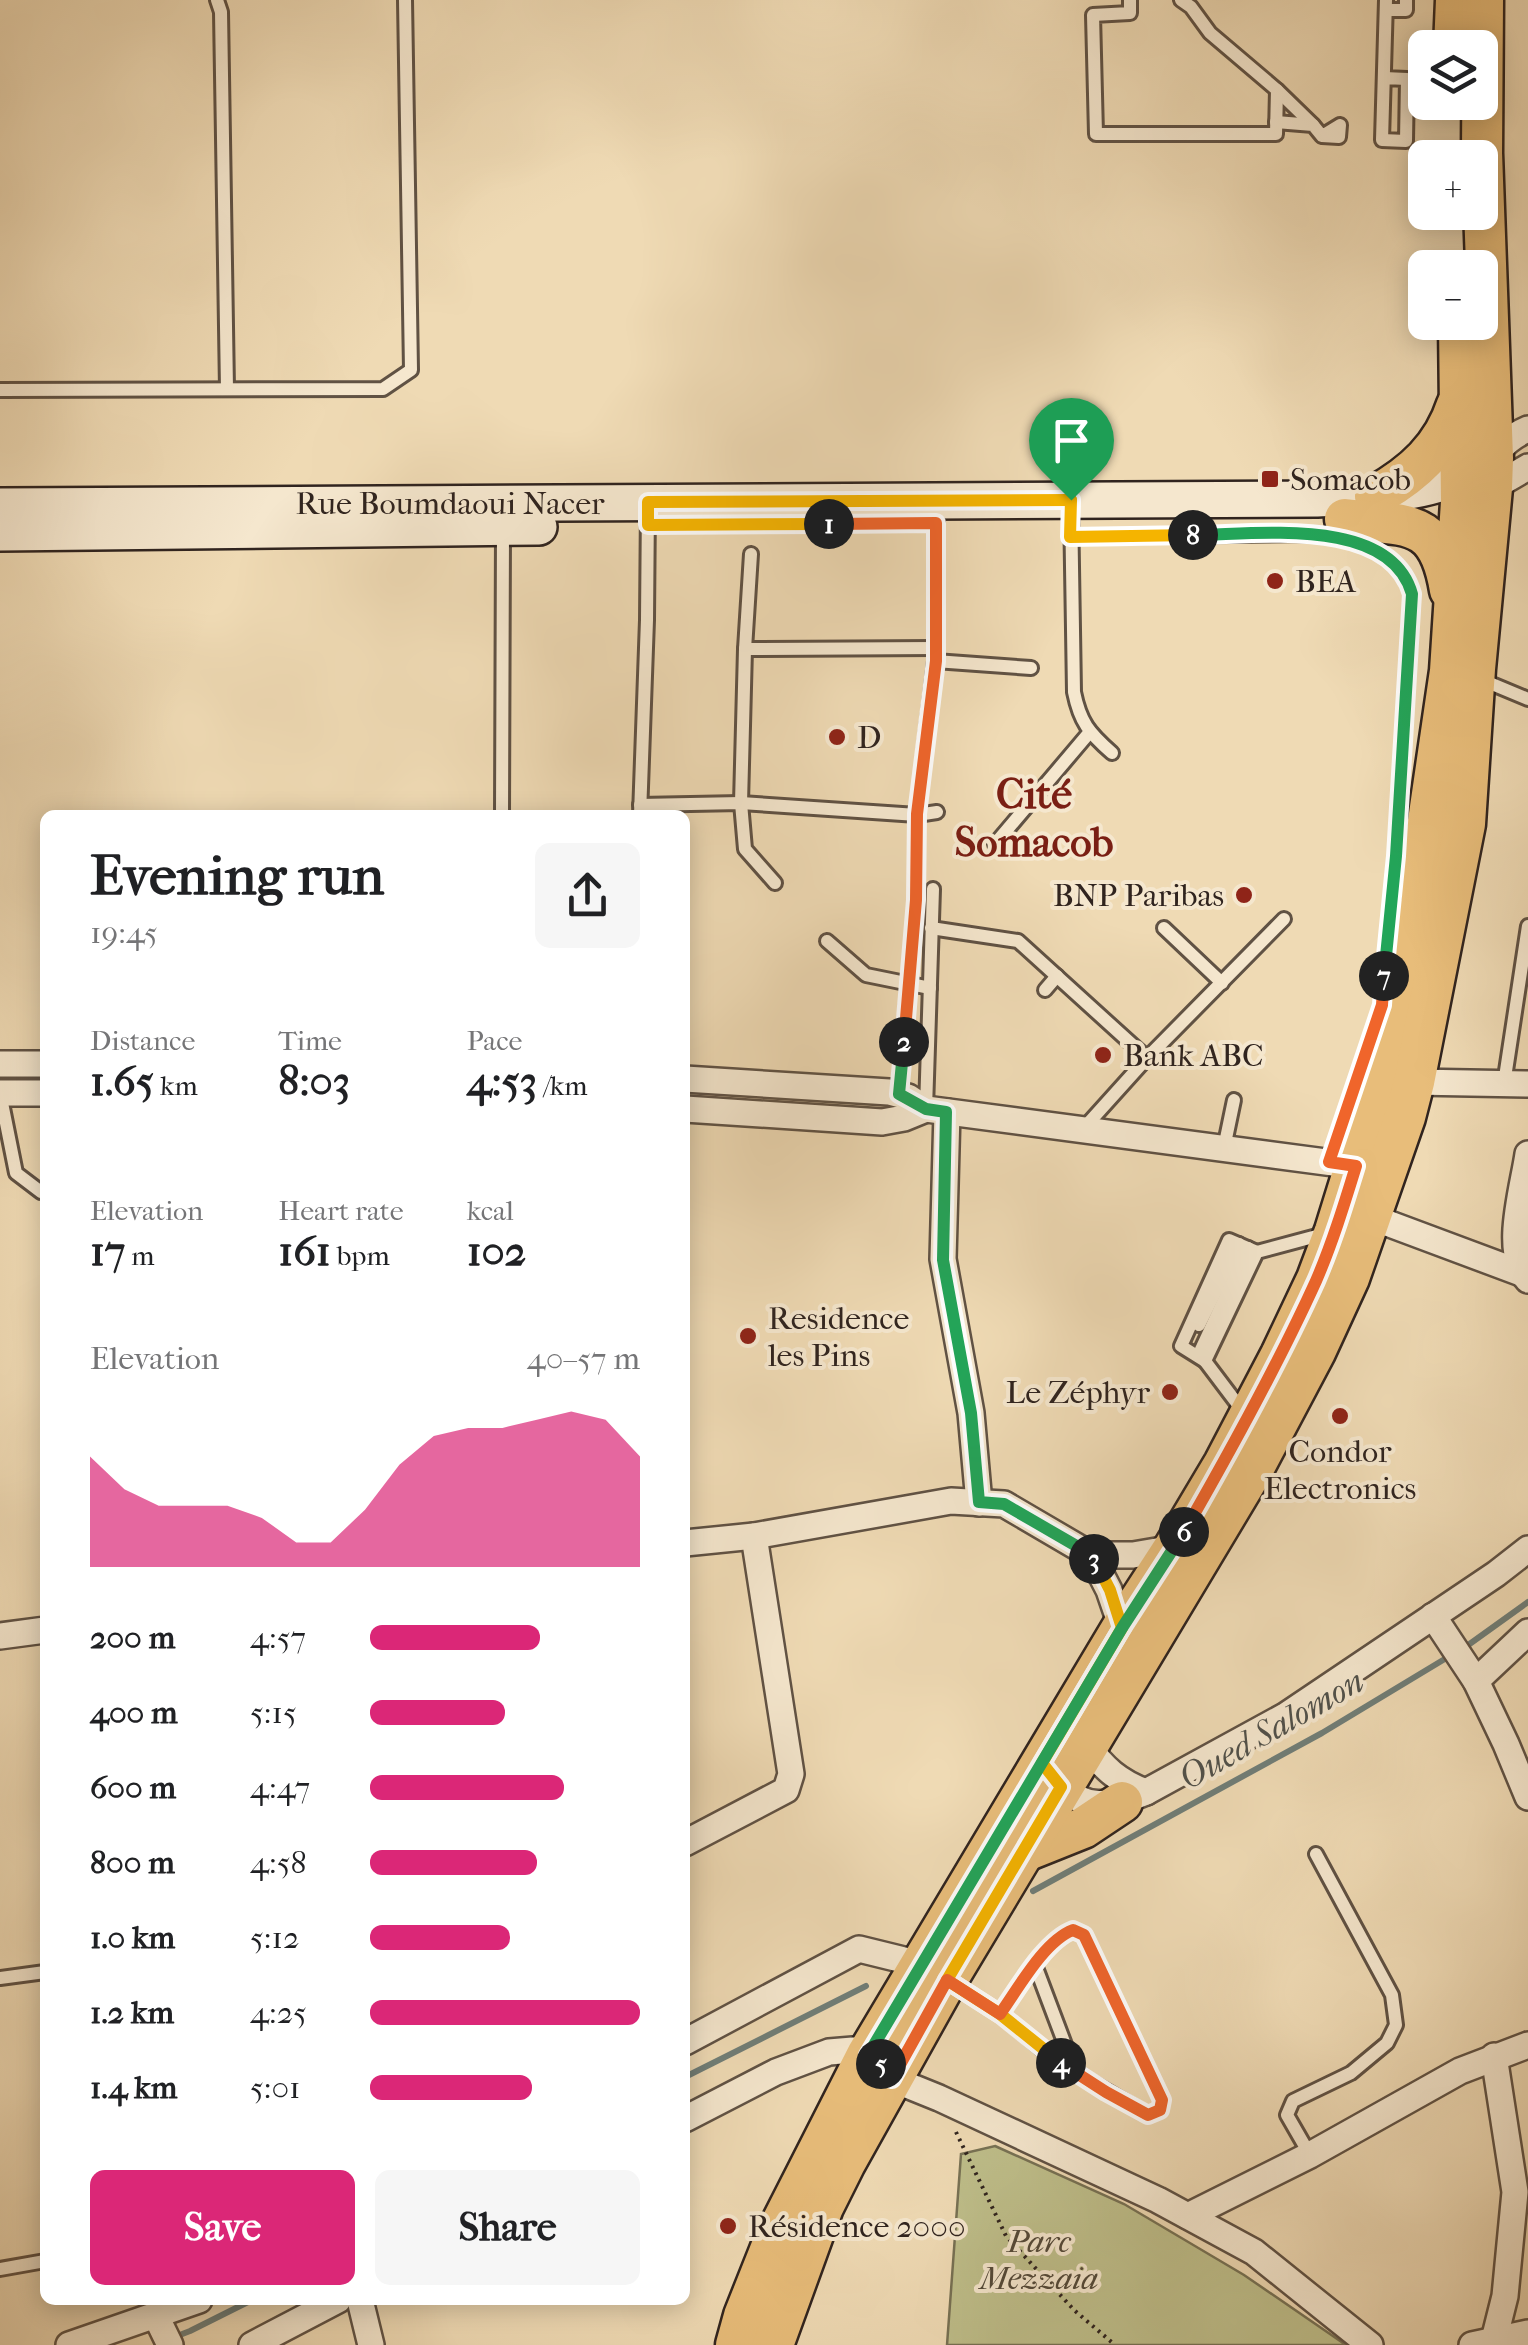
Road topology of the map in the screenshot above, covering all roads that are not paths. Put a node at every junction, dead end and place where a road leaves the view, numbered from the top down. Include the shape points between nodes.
1 (217, 0) edge
2 (405, 0) edge
3 (1130, 0) edge
4 (1181, 0) edge
5 (1406, 0) edge
6 (1456, 0) edge
7 (1483, 0) edge
8 (1386, 5) edge
9 (1113, 7) edge
10 (1455, 30) edge
11 (1384, 78) junction
12 (1277, 90) junction
13 (1276, 122) junction
14 (1458, 340) edge
15 (227, 389) junction
16 (0, 390) edge
17 (1460, 396) junction
18 (1528, 429) edge
19 (1487, 478) edge
20 (0, 506) edge
21 (1360, 507) junction
22 (937, 512) junction
23 (648, 513) junction
24 (1070, 520) junction
25 (503, 527) junction
26 (0, 533) edge
27 (751, 554) dead end
28 (1454, 612) junction
29 (745, 649) junction
30 (936, 655) junction
31 (1031, 668) dead end
32 (1475, 677) junction
33 (1062, 687) dead end
34 (1076, 700) junction
35 (1528, 700) edge
36 (1089, 733) junction
37 (1112, 752) dead end
38 (741, 803) junction
39 (502, 810) edge
40 (640, 810) edge
41 (937, 812) dead end
42 (917, 814) junction
43 (994, 844) dead end
44 (775, 884) dead end
45 (934, 889) dead end
46 (1284, 919) dead end
47 (1528, 926) edge
48 (932, 928) junction
49 (1164, 928) dead end
50 (827, 941) dead end
51 (1057, 976) junction
52 (1222, 983) junction
53 (908, 984) junction
54 (930, 988) junction
55 (1045, 990) dead end
56 (1147, 1058) junction
57 (0, 1064) edge
58 (40, 1064) edge
59 (690, 1080) edge
60 (1414, 1082) junction
61 (1516, 1084) edge
62 (0, 1093) edge
63 (40, 1094) edge
64 (899, 1094) junction
65 (1234, 1100) dead end
66 (690, 1109) edge
67 (936, 1110) junction
68 (1082, 1130) junction
69 (1224, 1148) junction
70 (1528, 1154) edge
71 (1343, 1164) junction
72 (40, 1189) edge
73 (1353, 1224) junction
74 (1248, 1248) junction
75 (1525, 1276) edge
76 (1197, 1355) junction
77 (1247, 1417) junction
78 (979, 1502) junction
79 (754, 1536) junction
80 (690, 1543) edge
81 (1174, 1548) junction
82 (1528, 1548) edge
83 (1092, 1555) junction
84 (1436, 1621) junction
85 (1122, 1628) junction
86 (40, 1631) edge
87 (1528, 1632) edge
88 (0, 1636) edge
89 (1474, 1677) junction
90 (1087, 1745) junction
91 (1052, 1775) junction
92 (1134, 1797) junction
93 (1528, 1797) edge
94 (690, 1840) edge
95 (1023, 1852) junction
96 (1316, 1854) dead end
97 (1035, 1965) junction
98 (934, 1972) junction
99 (40, 1973) edge
100 (0, 1978) edge
101 (1000, 2014) junction
102 (690, 2039) edge
103 (1528, 2045) edge
104 (1494, 2056) junction
105 (871, 2072) junction
106 (1076, 2073) junction
107 (690, 2116) edge
108 (1310, 2155) junction
109 (1188, 2216) junction
110 (40, 2261) edge
111 (0, 2269) edge
112 (189, 2305) edge
113 (328, 2305) edge
114 (361, 2305) edge
115 (159, 2321) edge
116 (1528, 2333) edge
117 (1488, 2343) edge
118 (69, 2345) edge
119 (252, 2345) edge
120 (372, 2345) edge
121 (736, 2345) edge
122 (774, 2345) edge
123 (1370, 2345) edge

1 - 15 lane
2 - 15 lane via 411,370 383,389
3 - 9 lane via 1130,14
4 - 12 lane
5 - 8 lane via 1406,10
6 - 10 main road
7 - 19 main road
8 - 11 lane
9 - 13 lane via 1093,16 1096,134 1276,134
11 - 11 lane via 1382,140 1406,141 1408,79
12 - 13 lane
12 - 13 lane via 1318,130
14 - 17 main road
15 - 16 lane
17 - 19 main road
17 - 21 main road via 1426,459
18 - 19 street via 1503,444
19 - 21 street, Rue Boumdaoui Nacer via 1398,516
19 - 28 main road
19 - 32 main road
20 - 23 street, Rue Boumdaoui Nacer
21 - 24 street, Rue Boumdaoui Nacer
21 - 28 main road via 1412,526 1433,542 1445,562
22 - 23 street, Rue Boumdaoui Nacer
22 - 24 street, Rue Boumdaoui Nacer
22 - 30 lane
23 - 25 street, Rue Boumdaoui Nacer
23 - 40 lane
24 - 34 lane via 1067,659
24 - 71 lane via 1333,536 1386,558 1408,580 1382,1005
25 - 26 street, Rue Boumdaoui Nacer
25 - 39 lane
27 - 29 lane
28 - 71 main road via 1403,1002
29 - 30 lane
29 - 38 lane
30 - 31 lane
30 - 42 lane
32 - 35 lane
32 - 60 main road via 1465,824
33 - 34 lane
34 - 36 lane
36 - 37 lane
36 - 43 lane
38 - 40 lane
38 - 42 lane
38 - 44 lane via 744,849
41 - 42 lane
42 - 53 lane
45 - 48 lane
46 - 52 lane
47 - 61 lane
48 - 51 lane via 1018,941
48 - 54 lane
49 - 52 lane
50 - 53 lane via 866,975
51 - 55 lane
51 - 56 lane
52 - 56 lane
53 - 54 lane
53 - 64 lane
54 - 67 lane
56 - 68 lane
57 - 58 street
59 - 64 street
60 - 61 street
60 - 73 main road
62 - 63 street
62 - 72 lane via 16,1173
64 - 67 street
65 - 69 lane
66 - 67 street via 882,1122
67 - 68 street
67 - 78 street via 943,1260 971,1413
68 - 69 street
69 - 71 street
70 - 75 street via 1514,1244
71 - 73 main road
73 - 74 lane
73 - 75 street
73 - 77 main road via 1317,1279
73 - 90 main road via 1350,1278 1322,1338 1252,1471
74 - 76 lane
74 - 76 lane
76 - 77 lane
77 - 81 main road
78 - 79 street via 950,1501
78 - 83 street via 1004,1504
79 - 80 street
79 - 94 street via 791,1774 786,1790
81 - 83 street
81 - 85 main road
82 - 84 street
83 - 85 street
84 - 89 street
84 - 92 street via 1285,1716
85 - 91 main road
86 - 88 street
87 - 89 street
89 - 93 street
90 - 91 main road
90 - 92 street
91 - 92 street via 1082,1800 1108,1805
91 - 95 main road
91 - 98 main road
92 - 95 main road via 1083,1828
95 - 98 main road
96 - 108 lane via 1392,1995 1396,2026 1387,2043 1352,2073 1293,2101 1287,2115
97 - 101 lane
97 - 106 lane
97 - 106 lane via 1060,1935 1084,1935 1162,2100 1160,2110 1148,2115
98 - 101 lane
98 - 102 street via 859,1949
98 - 105 main road
99 - 100 lane
101 - 106 lane
103 - 104 street
104 - 108 street
104 - 117 street via 1514,2192 1505,2296
105 - 107 street via 840,2050 776,2072
105 - 109 street
105 - 121 main road via 779,2228
105 - 122 main road via 845,2162
108 - 109 street
109 - 123 street via 1254,2252
110 - 111 lane
112 - 115 street
113 - 119 street
114 - 120 street
115 - 118 street
116 - 117 street

